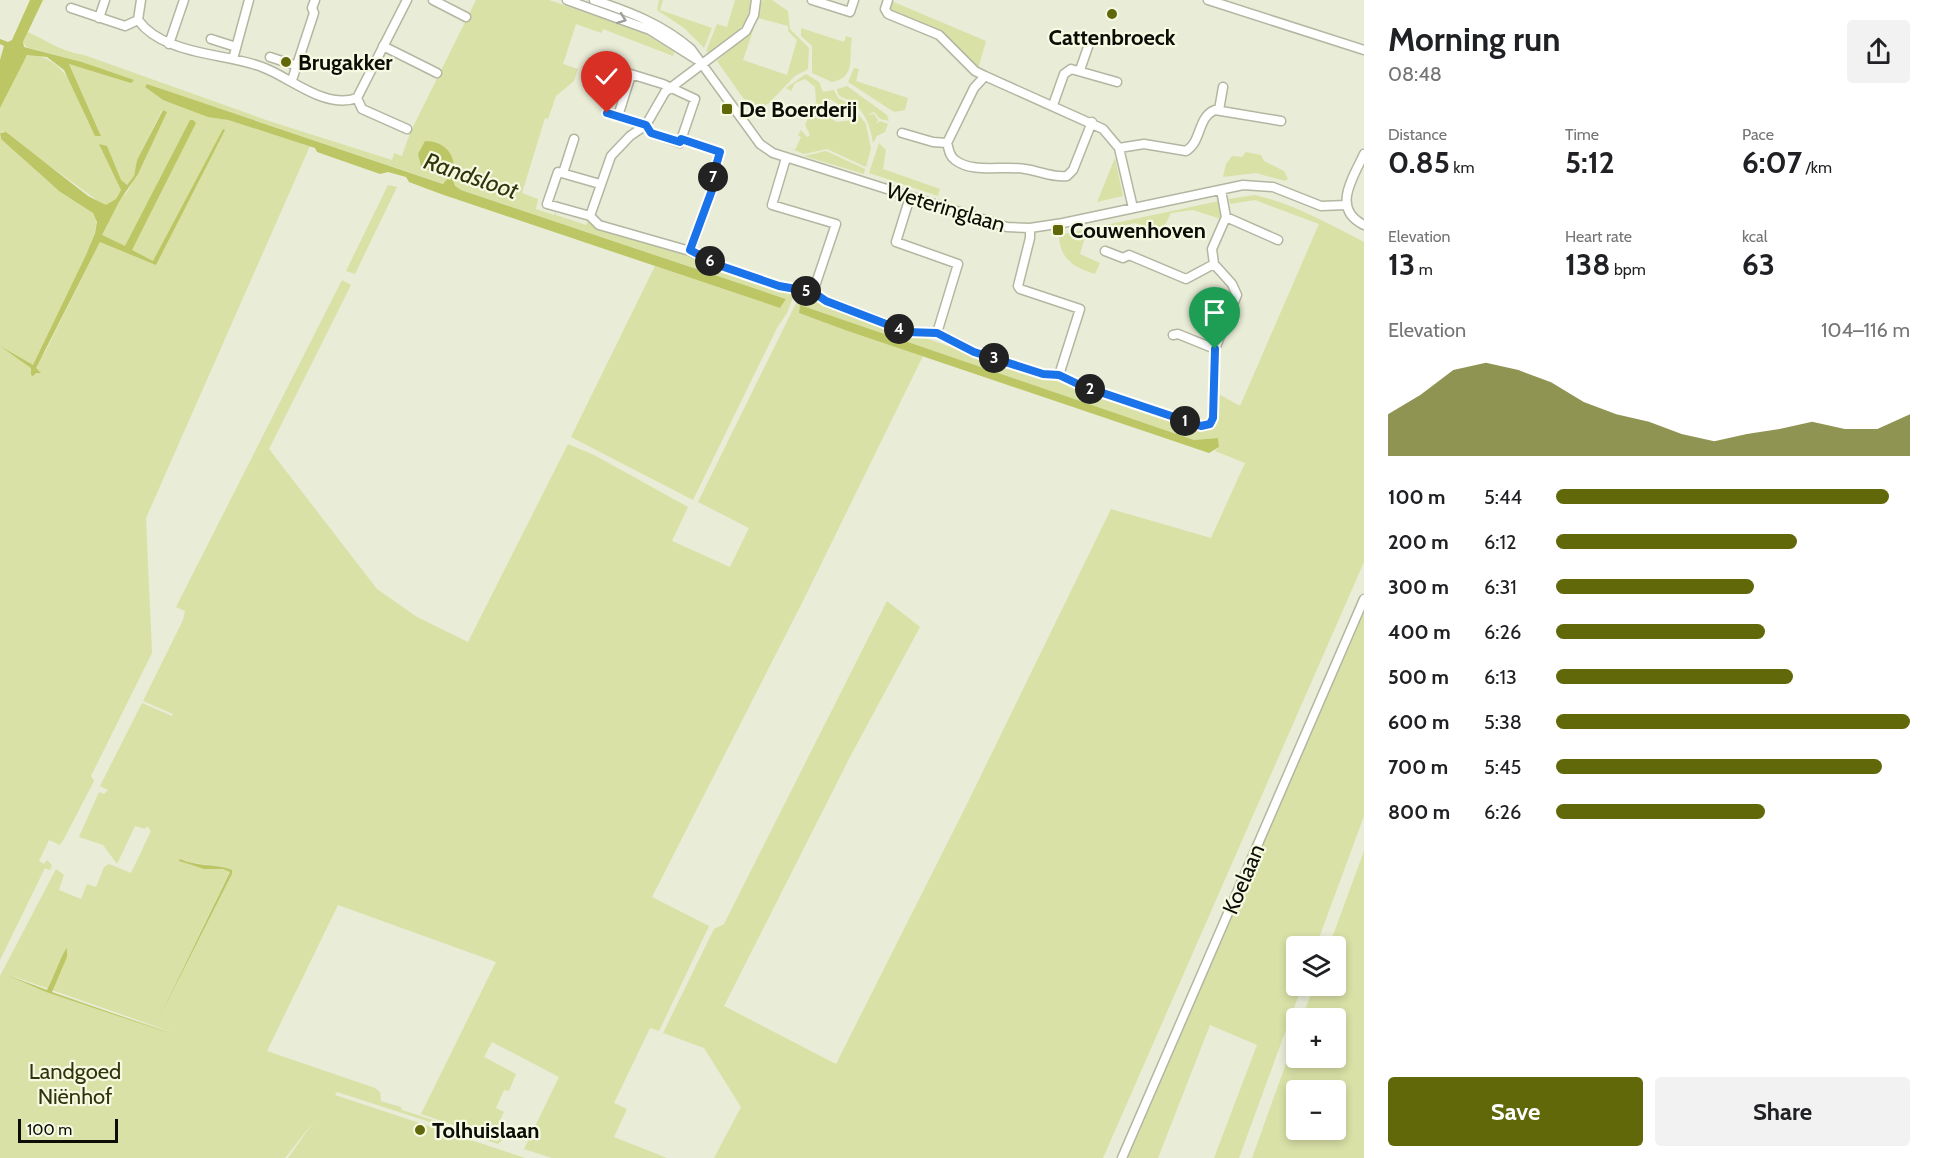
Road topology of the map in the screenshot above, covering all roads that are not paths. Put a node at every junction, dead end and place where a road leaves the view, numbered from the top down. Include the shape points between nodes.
1 (105, 0) edge
2 (141, 0) edge
3 (184, 0) edge
4 (249, 0) edge
5 (315, 0) edge
6 (407, 0) edge
7 (433, 0) edge
8 (567, 0) edge
9 (594, 0) edge
10 (756, 0) edge
11 (812, 0) edge
12 (854, 0) edge
13 (888, 0) edge
14 (1208, 0) edge
15 (70, 8) dead end
16 (99, 18) junction
17 (466, 18) dead end
18 (138, 21) junction
19 (211, 39) dead end
20 (170, 44) junction
21 (1089, 44) dead end
22 (383, 46) junction
23 (236, 47) junction
24 (1364, 50) edge
25 (270, 57) dead end
26 (233, 59) junction
27 (698, 62) junction
28 (598, 64) dead end
29 (297, 66) junction
30 (1080, 70) junction
31 (438, 73) dead end
32 (631, 75) junction
33 (985, 76) junction
34 (292, 80) junction
35 (1117, 82) dead end
36 (1222, 87) dead end
37 (670, 88) junction
38 (357, 98) junction
39 (1053, 105) junction
40 (1219, 110) junction
41 (607, 113) dead end
42 (618, 116) junction
43 (1281, 121) dead end
44 (1092, 122) junction
45 (646, 125) junction
46 (407, 129) dead end
47 (903, 133) dead end
48 (574, 139) dead end
49 (681, 139) junction
50 (947, 143) junction
51 (1119, 148) junction
52 (1364, 154) edge
53 (786, 158) junction
54 (563, 173) junction
55 (600, 184) junction
56 (1221, 190) junction
57 (910, 197) junction
58 (1346, 205) junction
59 (1133, 208) junction
60 (590, 216) junction
61 (1226, 217) junction
62 (1364, 225) edge
63 (1030, 228) junction
64 (1278, 240) dead end
65 (690, 250) junction
66 (1105, 251) dead end
67 (1214, 264) junction
68 (813, 292) junction
69 (937, 333) junction
70 (1173, 335) dead end
71 (1215, 349) junction
72 (1059, 375) junction
73 (1364, 599) edge
74 (1122, 1158) edge

1 - 16 street
2 - 18 street
3 - 20 street
4 - 23 street
5 - 29 street
6 - 22 street
7 - 17 street
8 -> 27 street, Weteringlaan via 650,30
9 - 27 street, Weteringlaan via 665,29 691,49
10 - 27 street via 746,31
11 - 12 street via 850,12
13 - 33 street via 888,14 939,35
14 - 24 street
15 - 16 street
16 - 18 street via 125,26
18 - 20 street via 153,36
19 - 23 street
20 - 26 street
21 - 30 street
22 - 31 street
22 - 38 street
23 - 26 street
25 - 29 street
26 - 34 street
27 - 37 street
27 - 53 street, Weteringlaan via 760,144
28 - 32 street
29 - 34 street
30 - 35 street
30 - 39 street via 1071,69 1064,74
32 - 37 street
32 - 42 street
33 - 39 street
33 - 50 street via 974,88
34 - 38 street via 333,99
36 - 40 street
37 - 45 street
37 - 49 street via 695,99
38 - 46 street via 362,109
39 - 44 street
40 - 43 street
40 - 51 street via 1208,114 1194,145 1186,151 1144,144
41 - 42 street
42 - 45 street
44 - 50 street via 1067,176 1018,167 969,166 954,160
44 - 51 street via 1112,137
45 - 49 street via 651,133 680,142
45 - 55 street via 611,156
47 - 50 street
48 - 54 street
49 - 65 street via 720,152 715,182
51 - 59 street
52 - 58 street via 1348,189
53 - 57 street, Weteringlaan
53 - 68 street via 772,205 836,224
54 - 55 street
54 - 60 street via 558,172 547,204
55 - 60 street
56 - 58 street, Weteringlaan via 1261,184 1321,206
56 - 59 street, Weteringlaan
56 - 61 street
57 - 63 street, Weteringlaan via 988,223
57 - 69 street via 896,242 958,264
58 - 62 street via 1350,216
59 - 63 street, Weteringlaan
60 - 65 street via 599,225
61 - 64 street
61 - 67 street via 1212,249
63 - 72 street via 1018,286 1080,309
65 - 68 street via 721,266 779,286
66 - 67 street via 1123,258 1129,255 1186,279
67 - 71 street via 1237,295
68 - 69 street via 826,301 907,332
69 - 72 street via 974,352 1043,374
70 - 71 street
71 - 72 street via 1213,418 1206,426 1132,404
73 - 74 street, Koelaan

